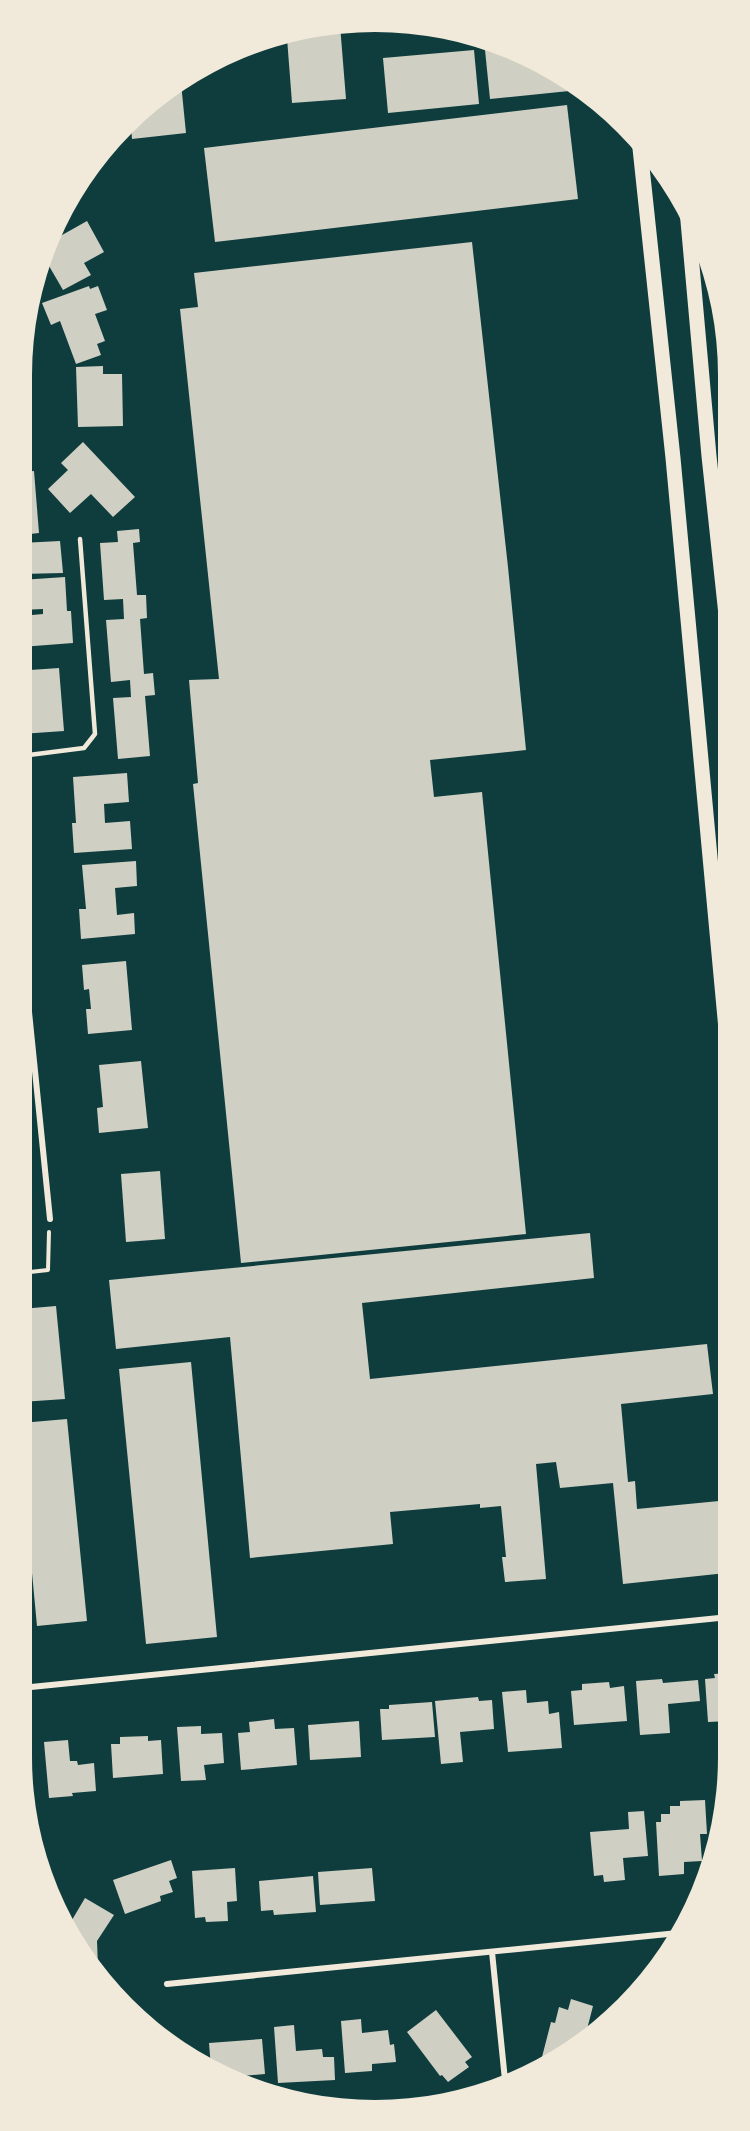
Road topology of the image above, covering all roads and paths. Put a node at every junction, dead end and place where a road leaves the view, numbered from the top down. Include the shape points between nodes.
1 (641, 158) edge
2 (690, 238) edge
3 (80, 539) dead end
4 (718, 540) edge
5 (32, 755) edge
6 (718, 934) edge
7 (32, 1041) edge
8 (50, 1219) joint
9 (32, 1272) edge
10 (718, 1618) edge
11 (32, 1687) edge
12 (669, 1934) edge
13 (492, 1952) junction
14 (167, 1984) dead end
15 (505, 2073) edge

1 - 6 main road
2 - 4 main road
3 - 5 lane via 95,734 84,748
7 - 8 street
8 - 9 path via 48,1270
10 - 11 street
12 - 13 street
13 - 14 street
13 - 15 street

